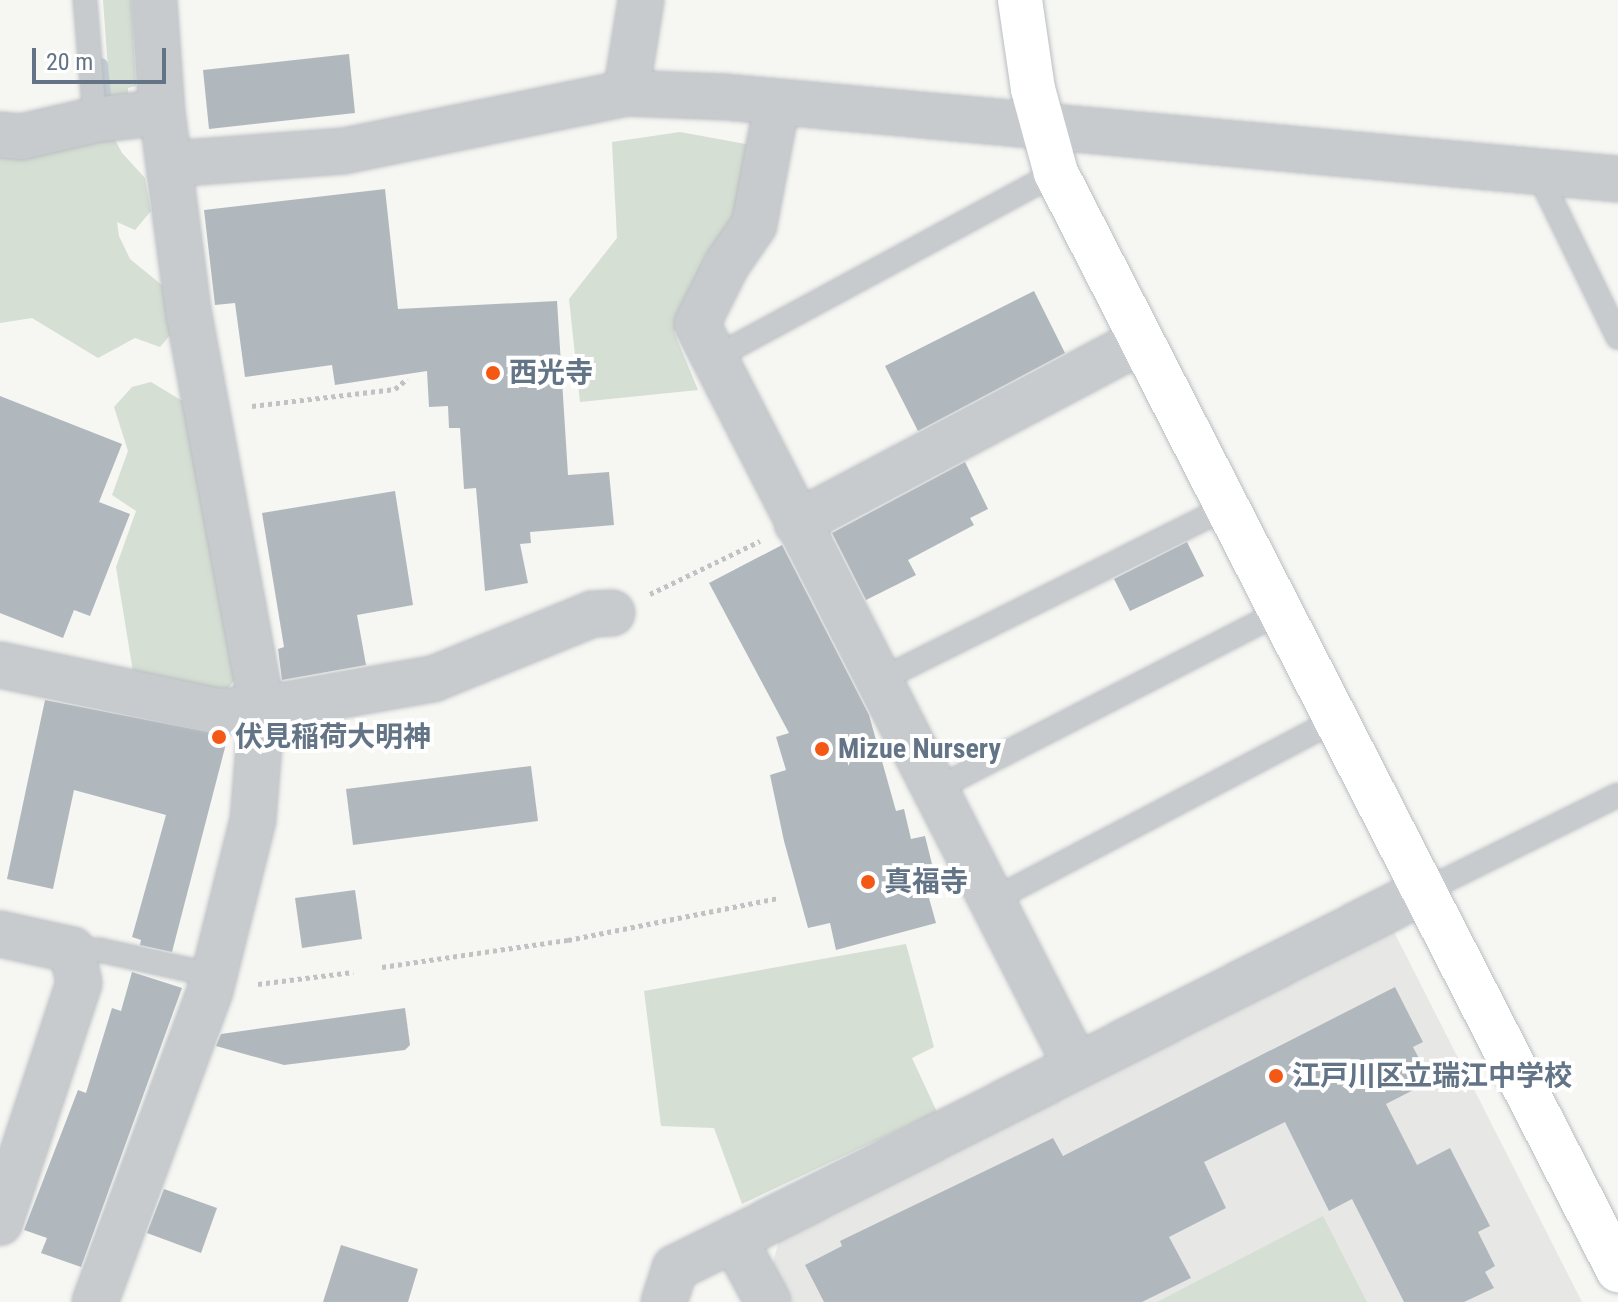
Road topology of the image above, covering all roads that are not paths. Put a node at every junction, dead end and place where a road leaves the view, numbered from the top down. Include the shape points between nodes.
1 (85, 0) edge
2 (154, 0) edge
3 (641, 0) edge
4 (1020, 0) edge
5 (626, 93) junction
6 (777, 104) junction
7 (162, 112) junction
8 (95, 120) junction
9 (1041, 126) junction
10 (0, 135) edge
11 (171, 164) junction
12 (1537, 171) junction
13 (1056, 173) junction
14 (1618, 179) edge
15 (1618, 337) edge
16 (1141, 341) junction
17 (712, 359) junction
18 (1227, 507) junction
19 (797, 523) junction
20 (612, 613) road end
21 (1279, 613) junction
22 (0, 665) edge
23 (876, 682) junction
24 (262, 709) junction
25 (1335, 720) junction
26 (934, 790) junction
27 (1618, 795) edge
28 (1424, 891) junction
29 (989, 902) junction
30 (0, 934) edge
31 (72, 950) junction
32 (212, 983) junction
33 (1076, 1065) junction
34 (0, 1222) edge
35 (734, 1239) junction
36 (1618, 1270) edge
37 (95, 1302) edge
38 (664, 1302) edge
39 (768, 1302) edge

1 - 8 lane
2 - 7 street
3 - 5 street
4 - 9 street
5 - 6 street
5 - 11 street via 344,151
6 - 9 street
6 - 17 street via 754,225 697,324
7 - 8 street
7 - 11 street
8 - 10 street via 21,137
9 - 12 street
9 - 13 street
11 - 24 street via 189,317
12 - 14 street
12 - 15 lane
13 - 16 street
13 - 17 lane
16 - 18 street
16 - 19 street
17 - 19 street
18 - 21 street
18 - 23 lane
19 - 23 street
20 - 24 street via 592,614 433,679
21 - 25 street
21 - 26 lane
22 - 24 street via 218,711
23 - 26 street
24 - 32 street via 253,820
25 - 28 street
25 - 29 lane
26 - 29 street
27 - 28 lane
28 - 33 street
28 - 36 street
29 - 33 street
30 - 31 street
31 - 32 lane via 99,950
31 - 34 street via 79,983
32 - 37 street
33 - 35 street
35 - 38 street via 675,1268
35 - 39 street

